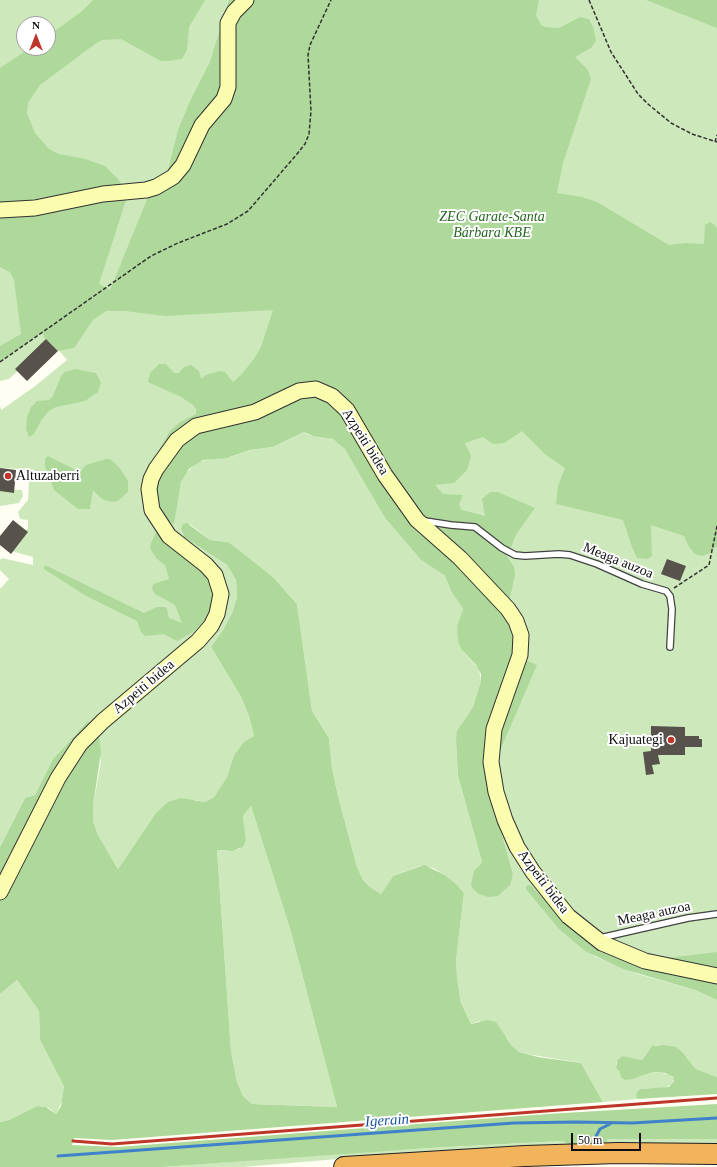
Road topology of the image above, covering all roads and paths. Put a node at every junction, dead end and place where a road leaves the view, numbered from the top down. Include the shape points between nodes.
1 (246, 0) edge
2 (331, 0) edge
3 (589, 0) edge
4 (717, 135) edge
5 (716, 142) edge
6 (0, 210) edge
7 (0, 362) edge
8 (417, 520) junction
9 (717, 526) edge
10 (668, 593) junction
11 (670, 647) dead end
12 (0, 892) edge
13 (717, 914) edge
14 (596, 939) junction
15 (717, 976) edge
16 (717, 1154) edge
17 (344, 1167) edge

1 - 6 main road via 234,12 228,23 228,87 224,99 202,125 183,165 173,177 146,190 109,193 35,208
2 - 7 path via 312,40 308,55 311,112 307,139 248,211 227,224 178,243 146,260
3 - 5 path via 611,52 638,94 671,123
4 - 5 path
8 - 10 lane, Meaga auzoa via 475,526 512,554 570,555
8 - 12 main road, Azpeiti bidea via 385,475 350,414 336,399 325,392 316,389 302,390 257,411 207,422 184,434 173,445 154,473 149,484 149,500 166,533 215,575 221,594 217,614 198,641 99,725 78,747 59,775
8 - 14 main road, Azpeiti bidea via 468,567 508,609 517,624 521,637 520,655 492,736 491,766 496,792 507,825 527,864 564,911
9 - 10 path via 709,565
10 - 11 lane, Meaga auzoa via 672,612
13 - 14 lane, Meaga auzoa
14 - 15 main road, Azpeiti bidea via 611,948 645,961
16 - 17 highway via 618,1153 525,1156

